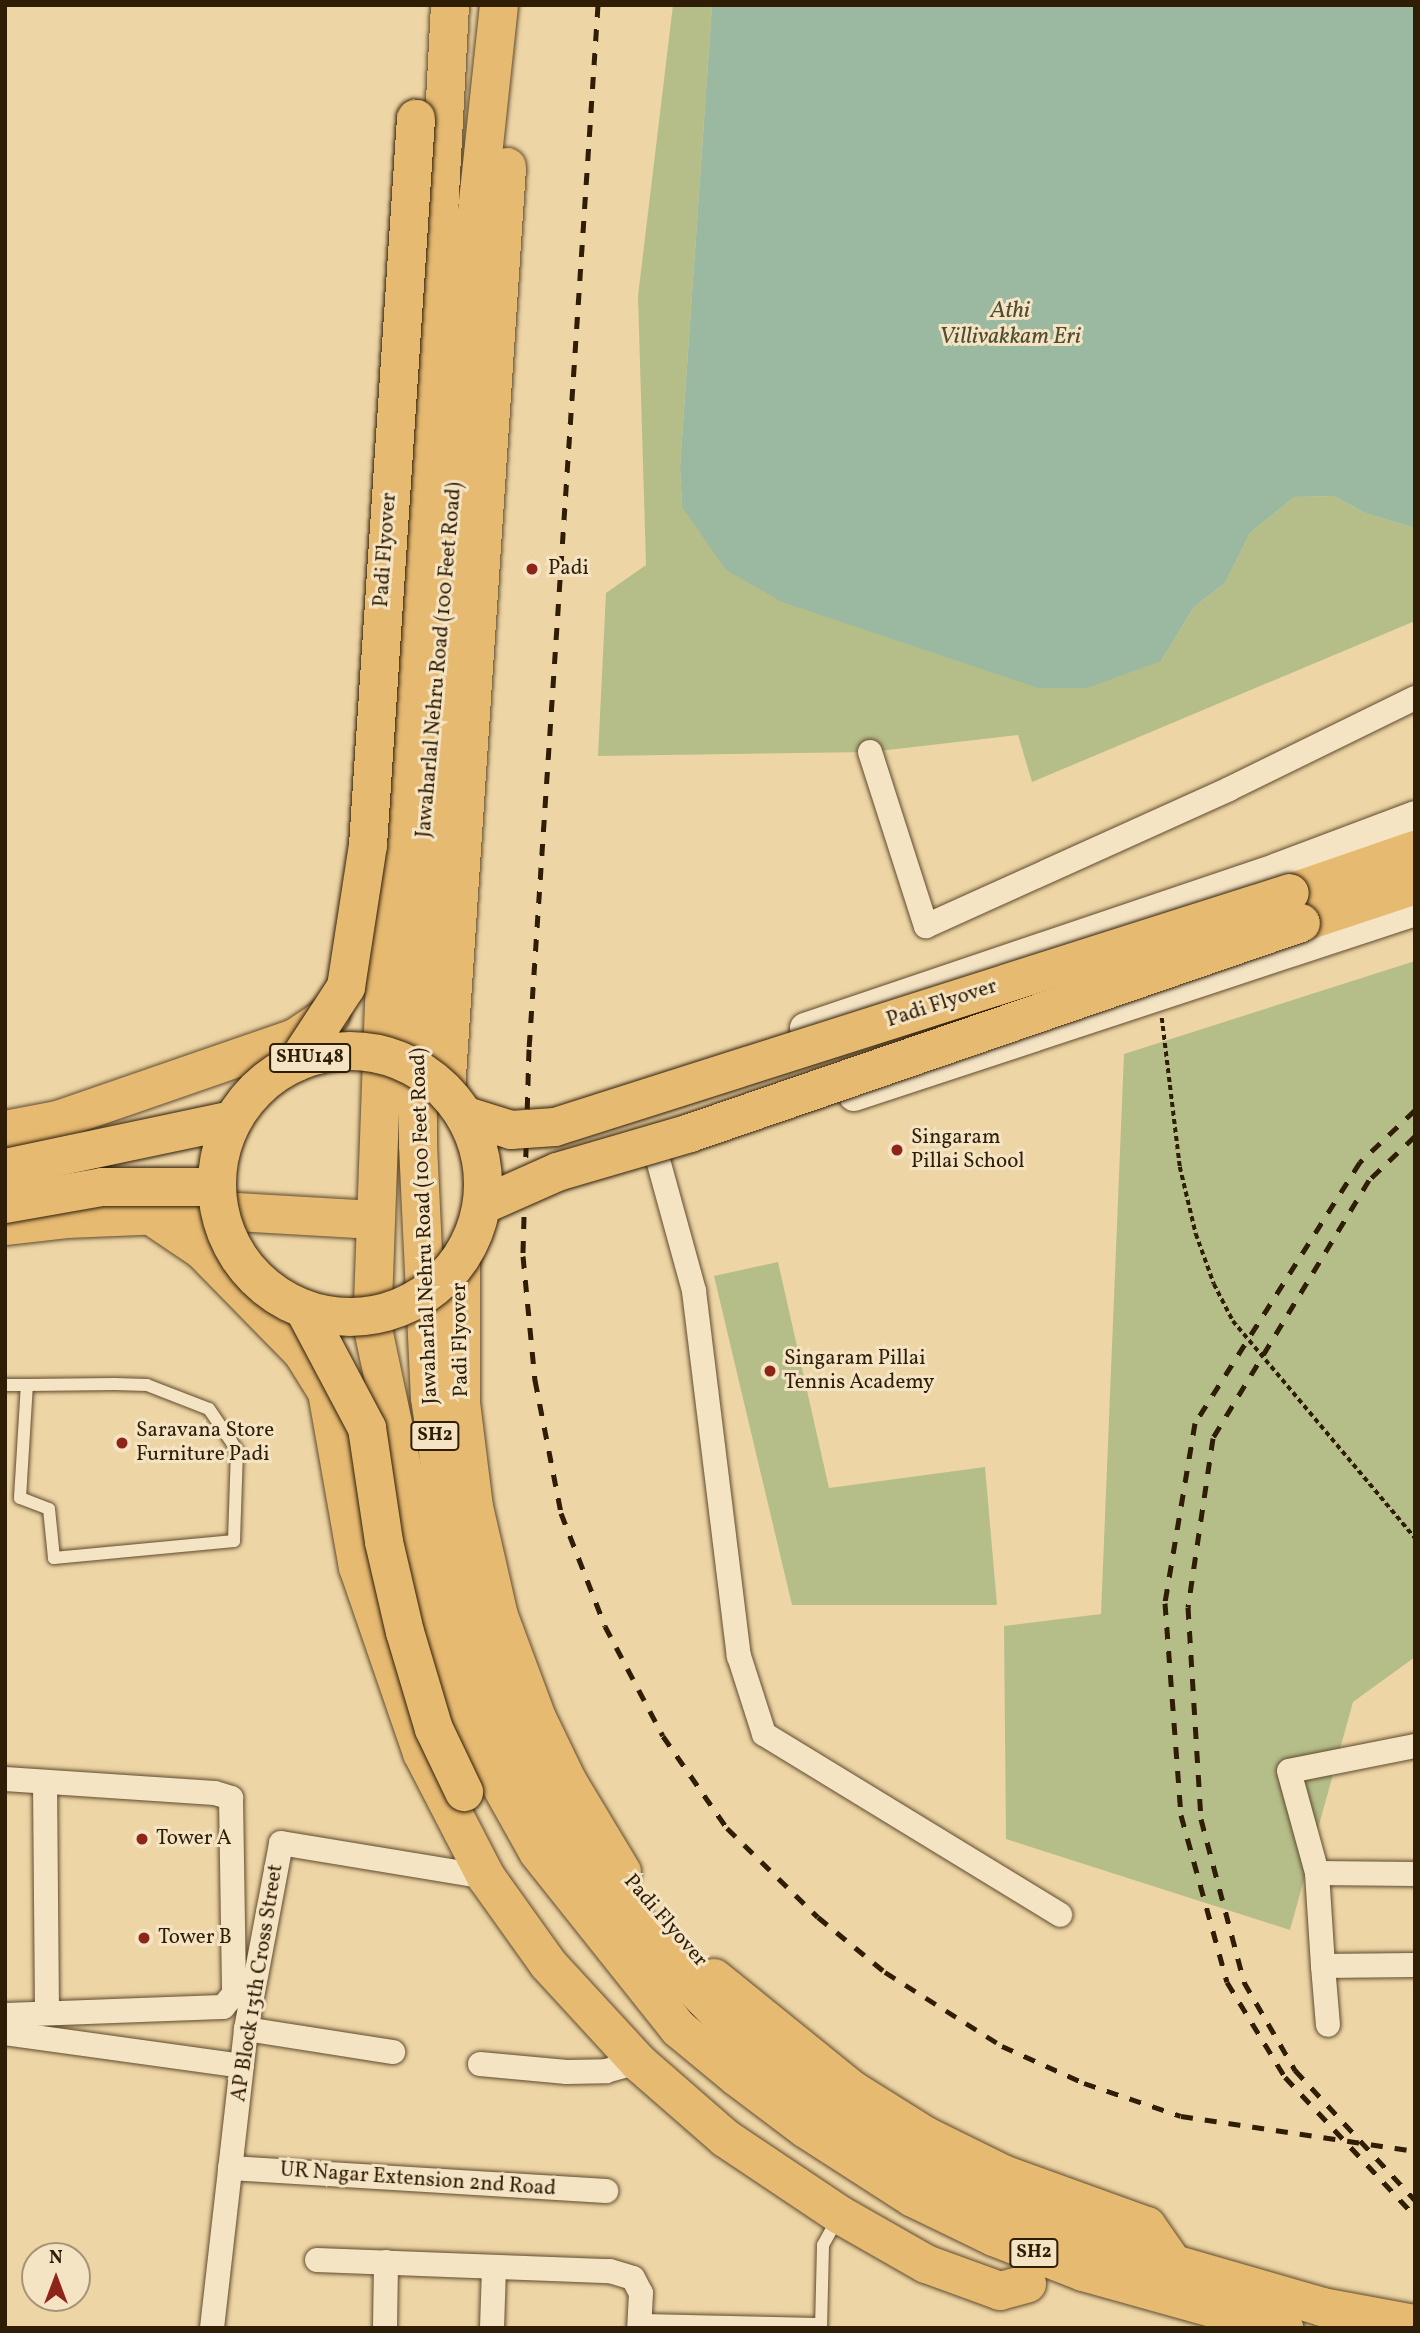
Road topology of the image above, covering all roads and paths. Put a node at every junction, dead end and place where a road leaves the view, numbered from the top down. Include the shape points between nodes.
1 (499, 5) edge
2 (449, 17) edge
3 (490, 110) junction
4 (1415, 698) edge
5 (870, 752) dead end
6 (1415, 816) edge
7 (1415, 850) edge
8 (1415, 885) edge
9 (1415, 911) edge
10 (385, 976) junction
11 (1159, 998) junction
12 (297, 1062) junction
13 (456, 1104) junction
14 (58, 1120) junction
15 (233, 1120) junction
16 (5, 1130) edge
17 (658, 1160) junction
18 (5, 1168) edge
19 (216, 1186) junction
20 (5, 1203) edge
21 (482, 1205) junction
22 (153, 1217) junction
23 (67, 1219) junction
24 (375, 1220) junction
25 (5, 1226) edge
26 (461, 1259) junction
27 (304, 1309) junction
28 (5, 1385) edge
29 (27, 1385) junction
30 (406, 1474) junction
31 (342, 1481) junction
32 (1415, 1538) edge
33 (1415, 1746) edge
34 (5, 1779) edge
35 (45, 1782) junction
36 (1317, 1872) junction
37 (1415, 1874) edge
38 (486, 1877) junction
39 (1060, 1914) dead end
40 (1415, 1965) edge
41 (1323, 1966) junction
42 (47, 2013) junction
43 (5, 2015) edge
44 (1328, 2025) dead end
45 (246, 2029) junction
46 (5, 2033) edge
47 (393, 2052) dead end
48 (638, 2062) junction
49 (480, 2064) dead end
50 (242, 2066) junction
51 (230, 2168) junction
52 (606, 2191) dead end
53 (840, 2214) junction
54 (317, 2260) dead end
55 (386, 2262) junction
56 (1174, 2265) junction
57 (494, 2266) junction
58 (1083, 2272) junction
59 (1010, 2277) junction
60 (639, 2324) edge
61 (1415, 2324) edge
62 (821, 2326) edge
63 (212, 2328) edge
64 (385, 2328) edge
65 (492, 2328) edge
66 (1284, 2328) edge

1 - 3 main road, Jawaharlal Nehru Road (100 Feet Road) / SH2
2 - 10 main road, Jawaharlal Nehru Road (100 Feet Road) / SH2 via 443,205 419,592
2 - 12 main road, Padi Flyover, bridge via 419,91 416,119 368,845 346,988
3 - 13 main road, Padi Flyover via 509,154
3 - 56 main road, Jawaharlal Nehru Road (100 Feet Road) / SH2 via 475,234 418,941 418,1145 429,1398 461,1608 548,1807 623,1909 739,2034 825,2105 979,2197 1056,2230
4 - 5 street via 1229,789 926,926
6 - 17 street via 1277,868 643,1083 637,1091
7 - 13 main road, Padi Flyover, bridge via 555,1127 511,1130
8 - 21 main road, Padi Flyover, bridge via 704,1128 557,1172
9 - 11 street
10 - 14 main road via 295,1038
10 - 24 main road, Jawaharlal Nehru Road (100 Feet Road) / SH2
11 - 17 street
11 - 32 path via 1180,1167 1214,1284 1233,1321
12 - 13 main road, Padi Flyover / SHU148, bridge via 328,1053 370,1053 421,1071
12 - 15 main road, Padi Flyover / SHU148, bridge via 260,1086
13 - 21 main road, Padi Flyover / SHU148, bridge via 482,1159
14 - 16 main road
14 - 23 main road
15 - 18 main road, bridge
15 - 19 main road, Padi Flyover / SHU148, bridge via 220,1152
17 - 39 street via 694,1291 739,1656 764,1734
19 - 20 main road, bridge via 102,1186
19 - 27 main road, Padi Flyover / SHU148, bridge via 223,1226 241,1261 269,1290
21 - 26 main road, Padi Flyover / SHU148, bridge
22 - 23 main road
22 - 24 main road via 236,1212
22 - 31 main road via 202,1250 302,1352 327,1392
23 - 25 main road
24 - 30 main road, Jawaharlal Nehru Road (100 Feet Road) / SH2 via 372,1324
26 - 27 main road, Padi Flyover / SHU148, bridge via 430,1291 391,1311 348,1317
26 - 56 main road, Padi Flyover via 461,1404 474,1507 499,1616 552,1750 631,1887 711,1975 851,2090 926,2136 1076,2203 1147,2225
27 - 59 main road, bridge via 367,1428 384,1542 434,1729 464,1792 541,1923 593,1988 659,2053 762,2140 891,2220
28 - 29 lane
29 - 29 lane via 147,1385 209,1409 237,1450 234,1541 54,1558 49,1508 20,1498
30 - 31 main road
30 - 58 main road, Jawaharlal Nehru Road (100 Feet Road) / SH2 via 442,1657 486,1761 538,1852 679,2029 806,2129 913,2198
31 - 38 main road via 358,1567 422,1753
33 - 36 street via 1289,1771
34 - 35 street
35 - 42 street
35 - 42 street via 215,1793 231,1798 234,1807 231,2002 223,2007
36 - 37 street
36 - 41 street
38 - 45 street, AP Block 13th Cross Street via 281,1843
38 - 48 main road via 548,1964
40 - 41 street
41 - 44 street
42 - 43 street
45 - 47 street
45 - 50 street, AP Block 13th Cross Street
46 - 50 street
48 - 49 street via 606,2071 567,2072
48 - 53 main road via 725,2138
50 - 51 street, AP Block 13th Cross Street
51 - 52 street, UR Nagar Extension 2nd Road
51 - 63 street, AP Block 13th Cross Street
53 - 59 main road via 926,2264 1000,2291
53 - 62 lane via 823,2245
54 - 55 street
55 - 57 street
55 - 64 street
56 - 61 main road, Jawaharlal Nehru Road (100 Feet Road) / SH2 via 1322,2307
57 - 60 street via 623,2273 633,2278 641,2293
57 - 65 street
58 - 59 main road
58 - 66 main road, Jawaharlal Nehru Road (100 Feet Road) / SH2
60 - 62 lane

